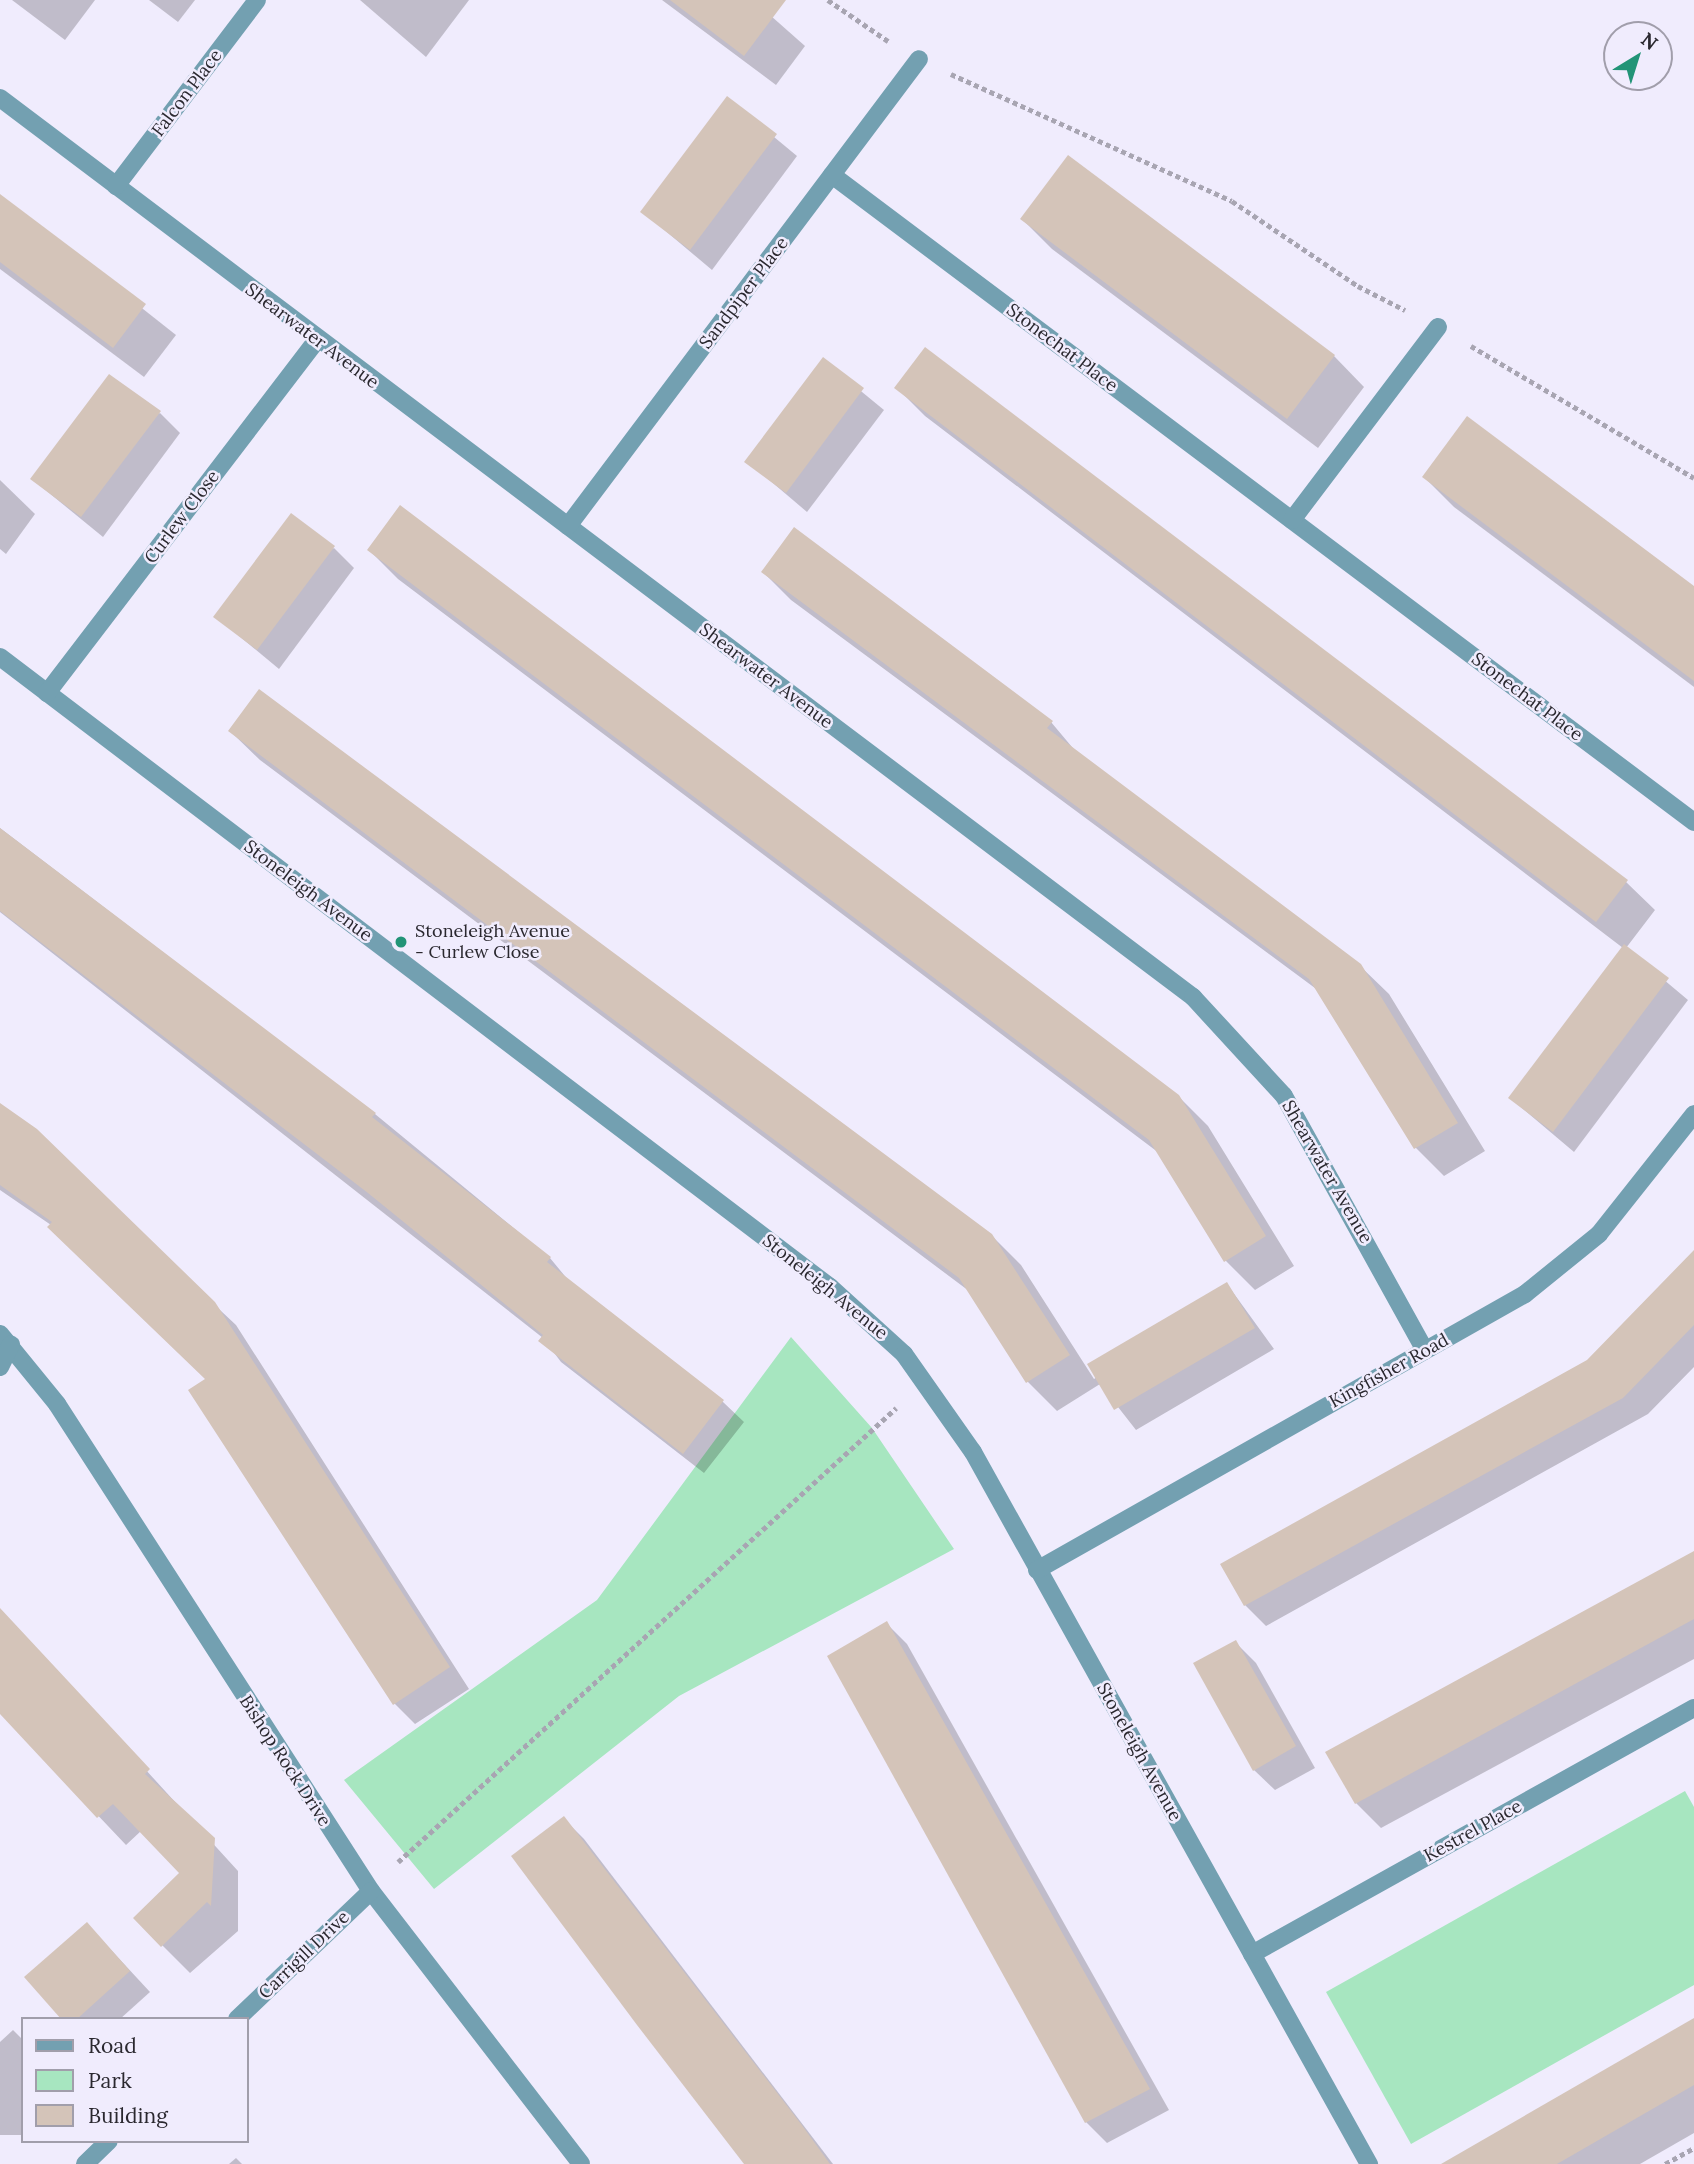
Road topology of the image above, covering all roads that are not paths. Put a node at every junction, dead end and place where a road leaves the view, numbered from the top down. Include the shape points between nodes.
1 (257, 0) edge
2 (919, 59) road end
3 (0, 98) edge
4 (832, 175) junction
5 (116, 186) junction
6 (1437, 327) road end
7 (317, 340) junction
8 (1292, 520) junction
9 (568, 526) junction
10 (0, 657) edge
11 (47, 693) junction
12 (1694, 822) edge
13 (1694, 1114) edge
14 (5, 1339) edge
15 (1425, 1350) junction
16 (0, 1367) edge
17 (1037, 1570) junction
18 (1694, 1708) edge
19 (370, 1891) junction
20 (1252, 1954) junction
21 (239, 2017) edge
22 (107, 2143) edge
23 (85, 2164) edge
24 (581, 2164) edge
25 (1369, 2164) edge

1 - 5 street, Falcon Place
2 - 4 street, Sandpiper Place
3 - 5 street, Shearwater Avenue
4 - 8 street, Stonechat Place
4 - 9 street, Sandpiper Place
5 - 7 street, Shearwater Avenue
6 - 8 street
7 - 9 street, Shearwater Avenue
7 - 11 street, Curlew Close
8 - 12 street, Stonechat Place
9 - 15 street, Shearwater Avenue via 1221,1023 1284,1096 1318,1149
10 - 11 street, Stoneleigh Avenue
11 - 17 street, Stoneleigh Avenue via 830,1287 928,1382
13 - 15 street, Kingfisher Road via 1631,1198 1561,1267
14 - 16 street, Bishop Rock Drive
14 - 19 street, Bishop Rock Drive via 57,1404
15 - 17 street, Kingfisher Road
17 - 20 street, Stoneleigh Avenue
18 - 20 street, Kestrel Place
19 - 21 street, Carrigill Drive
19 - 24 street, Bishop Rock Drive
20 - 25 street, Stoneleigh Avenue
22 - 23 street

